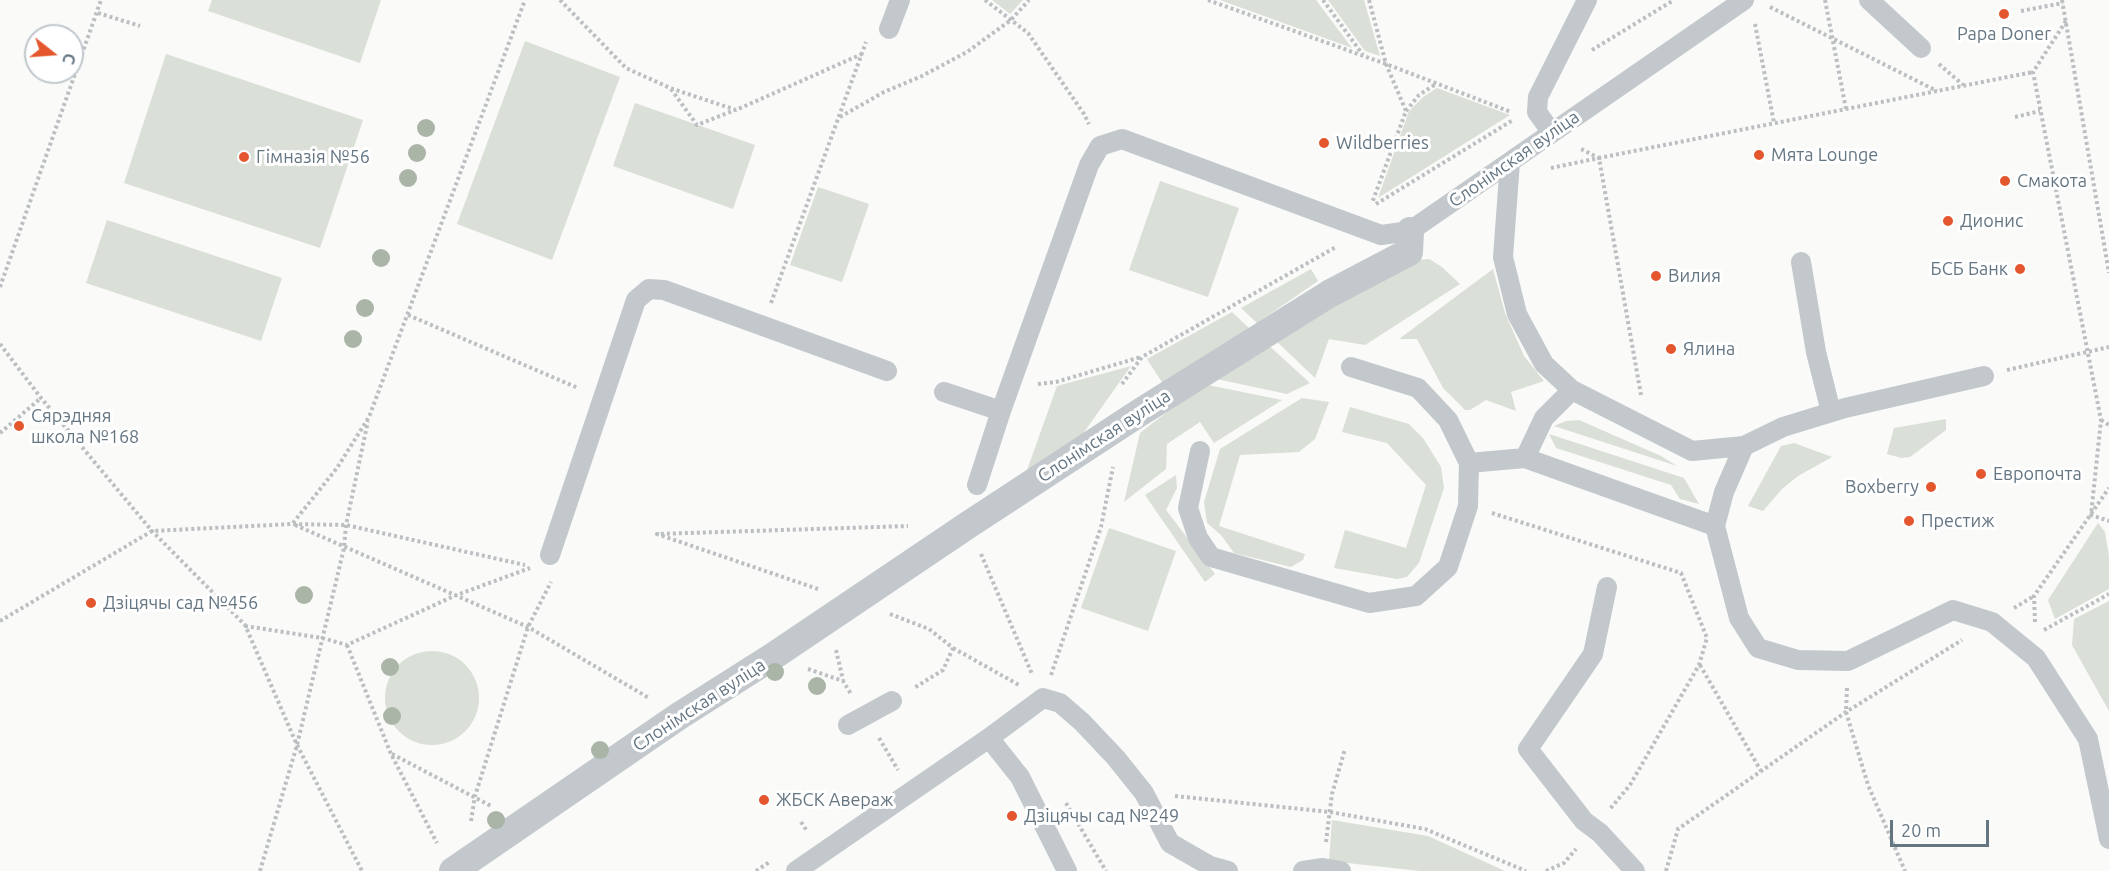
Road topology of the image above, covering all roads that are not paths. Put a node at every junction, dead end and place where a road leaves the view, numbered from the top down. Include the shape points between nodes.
1 (900, 0) edge
2 (1587, 0) edge
3 (1744, 0) edge
4 (1869, 0) edge
5 (889, 29) dead end
6 (1921, 48) dead end
7 (1552, 133) junction
8 (1510, 162) junction
9 (1410, 231) junction
10 (1801, 262) dead end
11 (1351, 367) dead end
12 (887, 371) dead end
13 (1984, 376) road end
14 (1572, 390) junction
15 (944, 392) dead end
16 (1001, 411) junction
17 (1831, 412) junction
18 (1744, 446) junction
19 (1200, 452) dead end
20 (1525, 458) junction
21 (1469, 463) junction
22 (977, 485) dead end
23 (1715, 526) junction
24 (550, 555) dead end
25 (1607, 587) dead end
26 (892, 701) road end
27 (848, 725) dead end
28 (989, 738) junction
29 (2109, 839) edge
30 (453, 862) edge
31 (1332, 869) edge
32 (796, 871) edge
33 (1067, 871) edge
34 (1228, 871) edge
35 (1303, 871) edge
36 (1635, 871) edge

1 - 5 lane
2 - 7 lane via 1538,97 1537,112
3 - 7 lane, Слонімская вуліца
4 - 6 lane
7 - 8 lane, Слонімская вуліца
8 - 9 lane, Слонімская вуліца
8 - 14 lane via 1503,257 1517,314 1544,364
9 - 16 lane via 1381,235 1122,139 1100,146 1089,165
9 - 30 street, Слонімская вуліца via 1409,252 1329,294 1122,424 521,825
10 - 17 lane
11 - 21 lane via 1418,388 1448,420
12 - 24 lane via 664,290 649,289 636,300
13 - 17 lane
14 - 18 lane via 1692,451
14 - 20 lane via 1544,418
15 - 16 lane
16 - 22 lane
17 - 18 lane via 1783,427
18 - 23 lane via 1724,492
19 - 21 lane via 1188,508 1198,538 1211,557 1369,603 1416,596 1448,567 1468,506
20 - 21 lane
20 - 23 lane
23 - 29 lane via 1739,618 1758,648 1798,660 1848,661 1953,610 1992,622 2036,658 2088,739
25 - 36 lane via 1593,654 1528,749 1584,821
26 - 27 lane
28 - 32 lane
28 - 33 lane via 1020,777
28 - 34 lane via 1043,698 1060,703 1082,722 1144,793 1170,843 1210,866
31 - 35 lane

